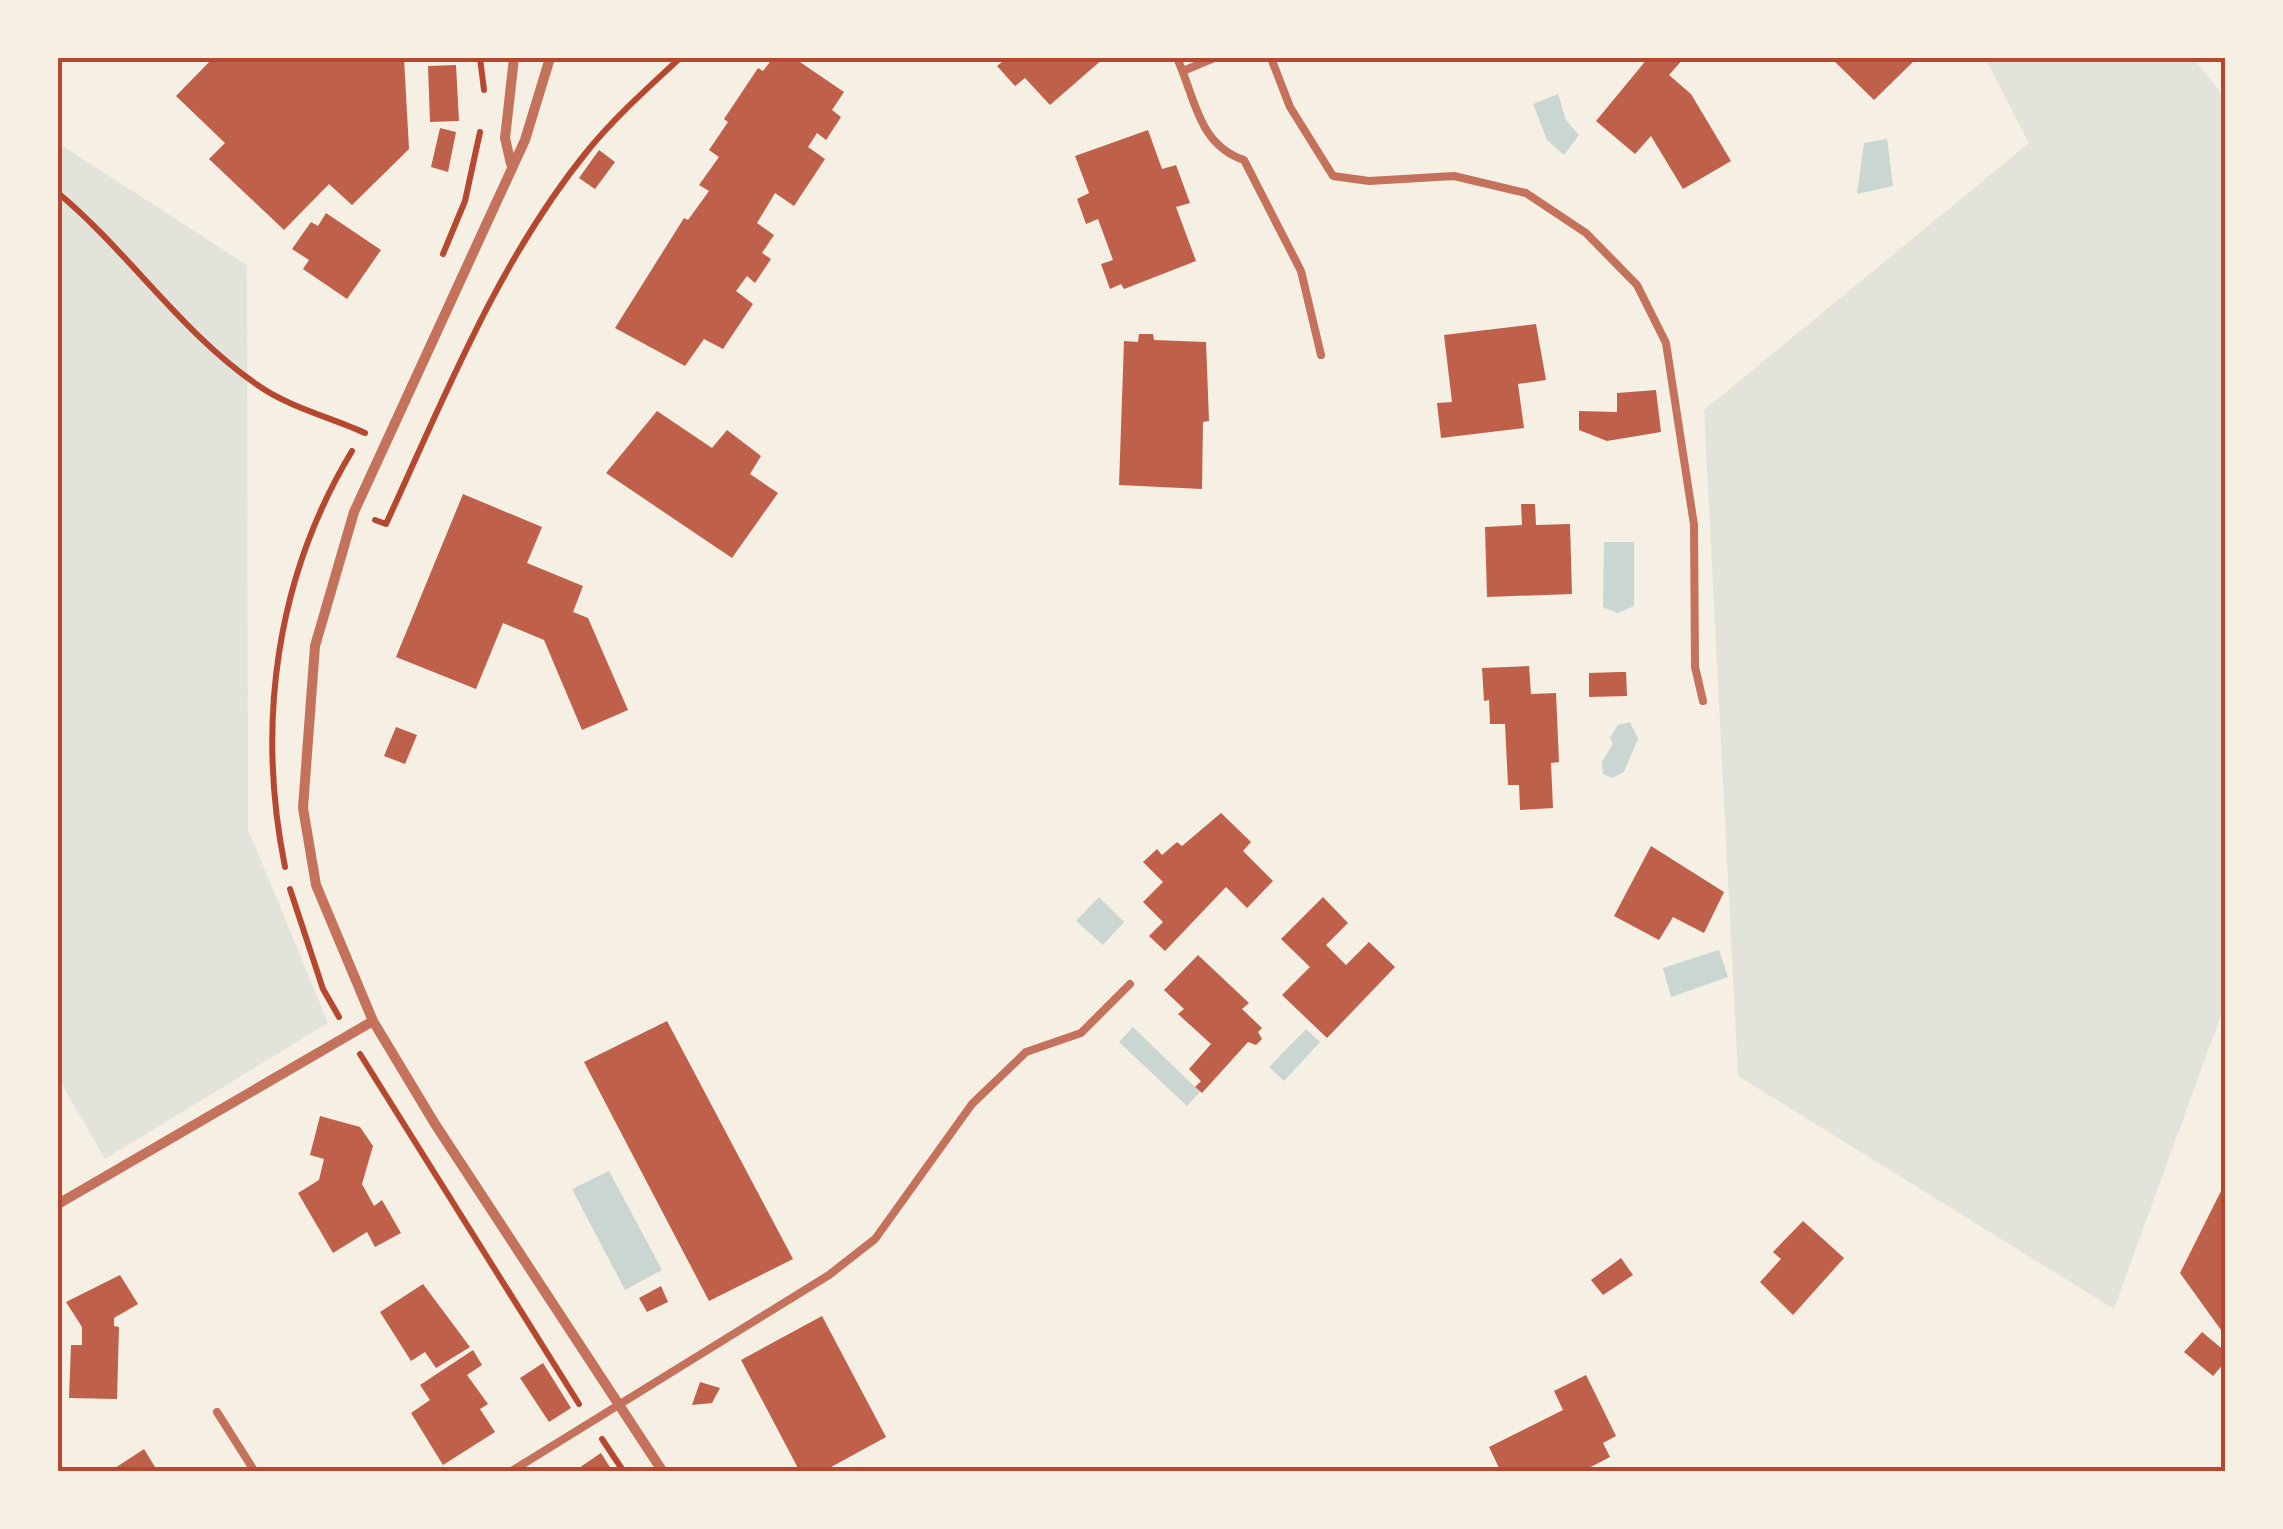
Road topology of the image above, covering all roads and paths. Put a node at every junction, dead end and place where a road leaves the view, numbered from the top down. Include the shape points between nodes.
1 (480, 58) edge
2 (514, 58) edge
3 (538, 58) edge
4 (552, 58) edge
5 (680, 58) edge
6 (1176, 58) edge
7 (1214, 58) edge
8 (1271, 58) edge
9 (1183, 70) junction
10 (482, 107) dead end
11 (481, 126) dead end
12 (511, 165) junction
13 (58, 193) edge
14 (437, 268) dead end
15 (1322, 354) dead end
16 (372, 416) dead end
17 (364, 432) junction
18 (385, 440) junction
19 (322, 501) junction
20 (354, 512) junction
21 (1702, 701) dead end
22 (1130, 984) dead end
23 (373, 1021) junction
24 (349, 1035) junction
25 (58, 1204) edge
26 (621, 1405) junction
27 (217, 1412) dead end
28 (590, 1421) junction
29 (256, 1472) edge
30 (510, 1472) edge
31 (624, 1472) edge
32 (663, 1472) edge

1 - 10 path
2 - 12 street via 505,138
3 - 4 street
4 - 12 street
5 - 20 path via 595,142 524,242 386,524
6 - 9 lane
7 - 9 lane
8 - 21 lane via 1290,106 1333,176 1368,182 1454,176 1526,193 1586,233 1637,285 1666,343 1694,525
9 - 15 lane via 1206,134 1224,154 1244,160 1301,271
11 - 14 path via 465,201
12 - 18 street
13 - 17 path via 104,232 185,322 260,387
16 - 17 path
17 - 18 path
17 - 19 path
18 - 20 street
19 - 20 path
19 - 24 path via 284,608 274,700 276,823 294,908 323,988
20 - 23 street via 315,646 303,808 316,885
22 - 26 lane via 1081,1032 1026,1052 972,1104 875,1240
23 - 24 street
23 - 26 street
24 - 25 street
24 - 28 path
26 - 28 lane
26 - 32 street
27 - 29 lane
28 - 30 lane
28 - 31 path

